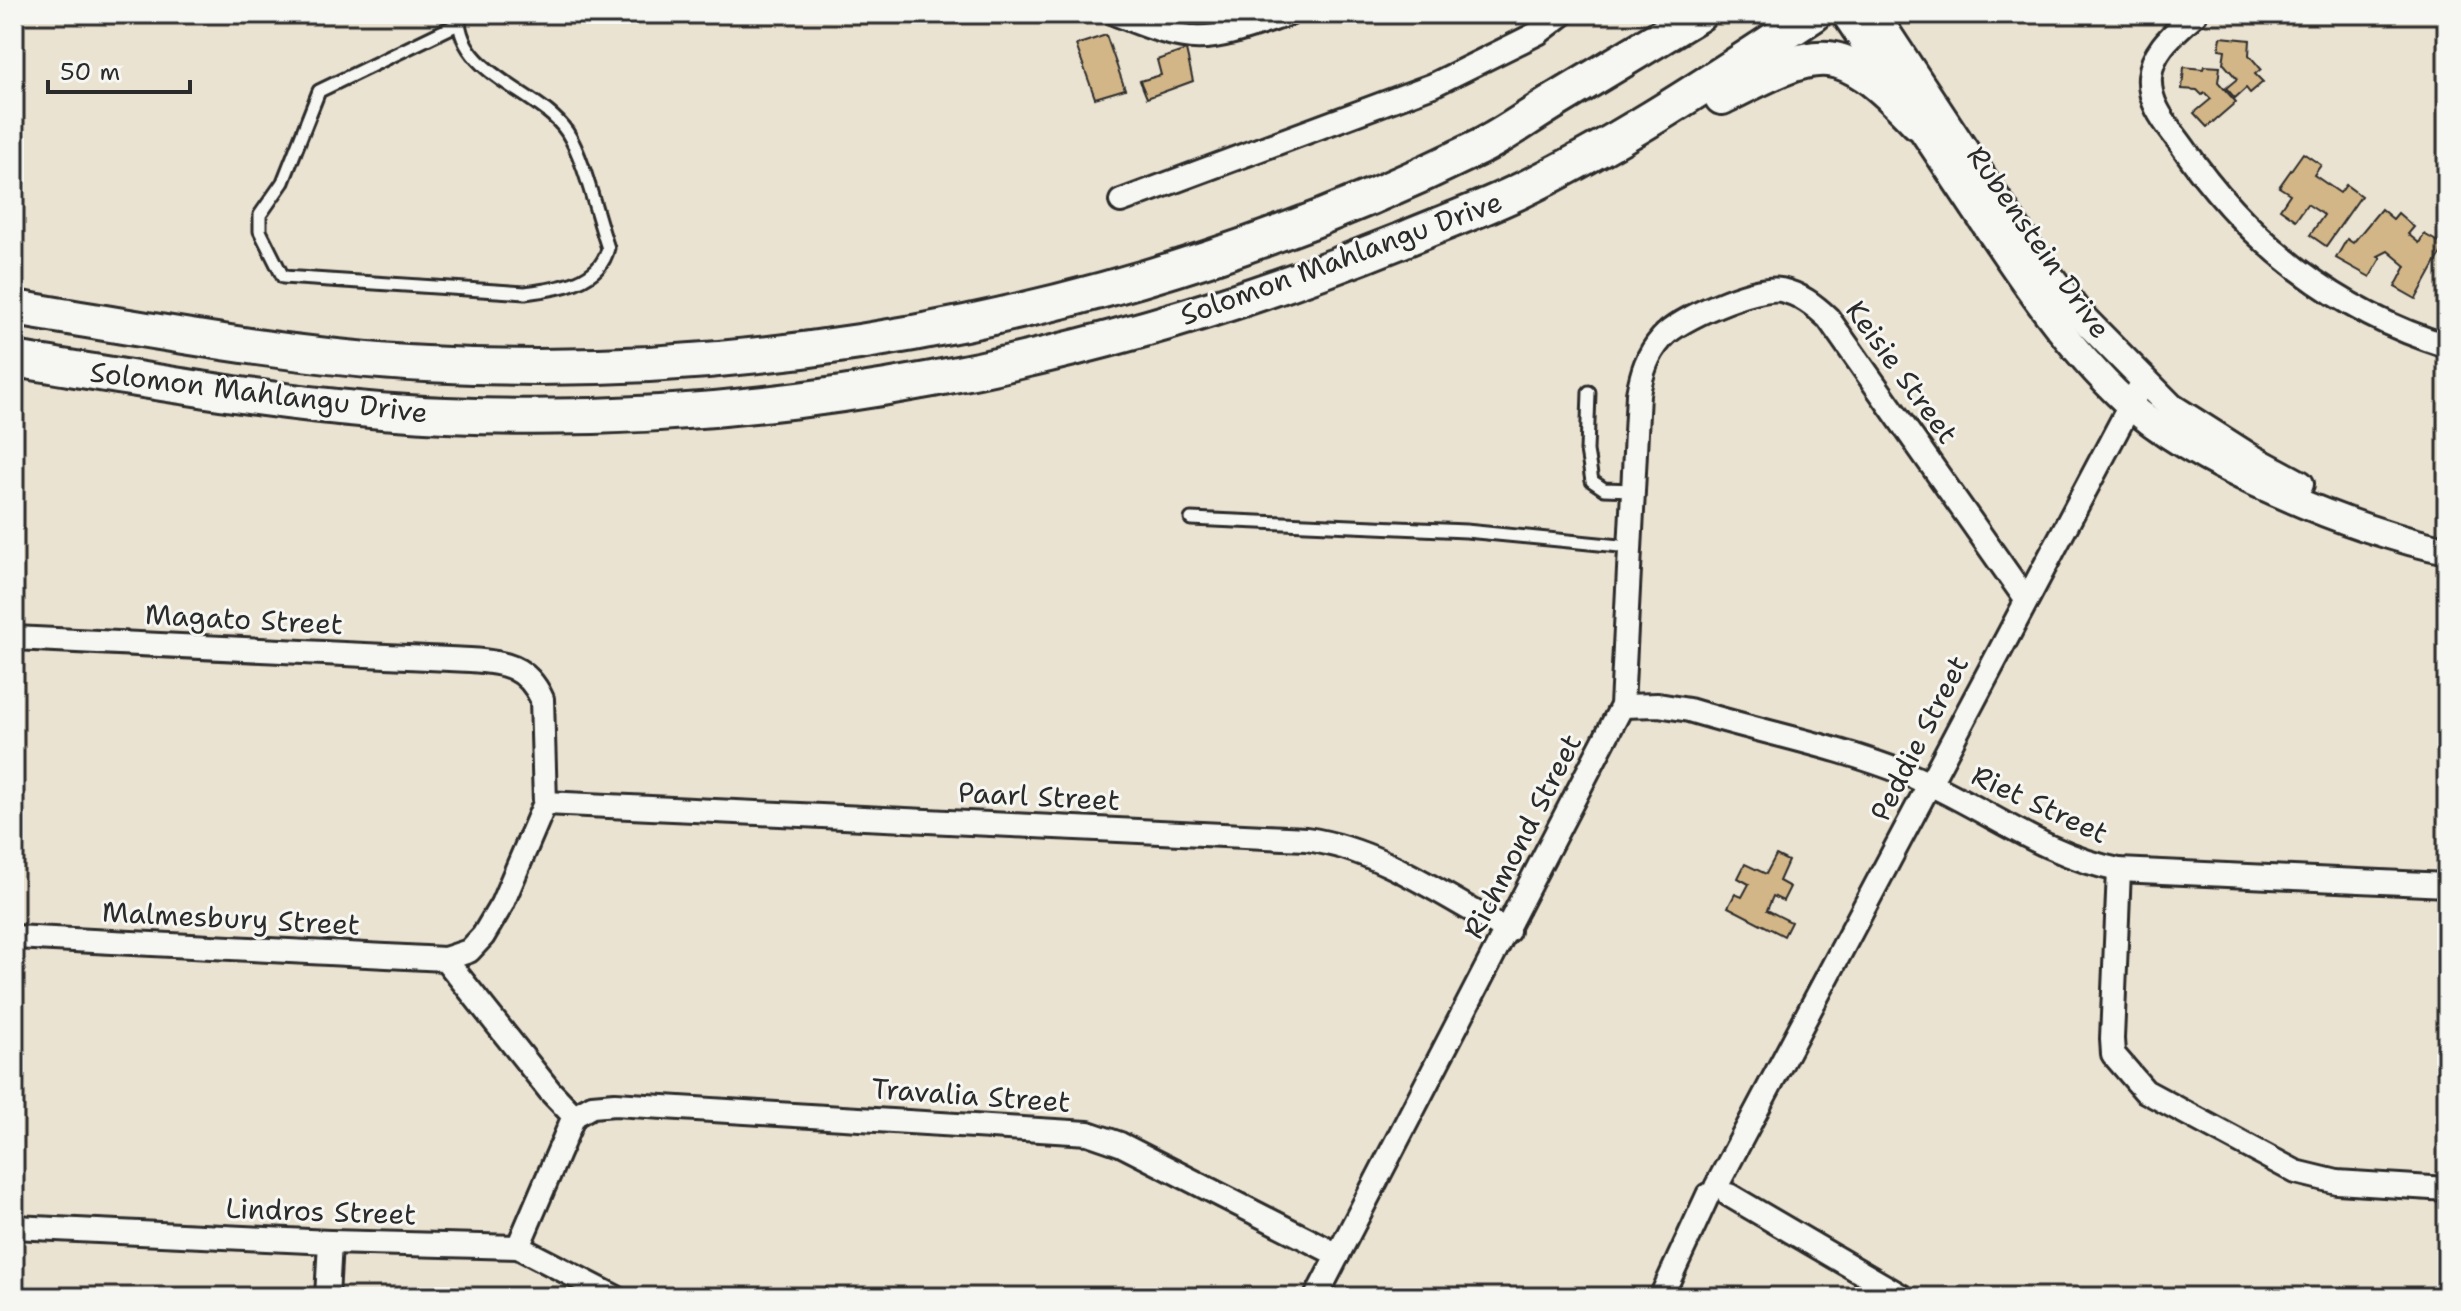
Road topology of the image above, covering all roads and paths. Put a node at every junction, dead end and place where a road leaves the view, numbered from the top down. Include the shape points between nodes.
1 (1116, 14) edge
2 (1289, 14) edge
3 (1563, 14) edge
4 (1699, 14) edge
5 (1814, 14) edge
6 (1845, 14) edge
7 (1875, 14) edge
8 (2195, 14) edge
9 (459, 19) edge
10 (1918, 122) junction
11 (1640, 128) junction
12 (1121, 201) dead end
13 (14, 308) edge
14 (2447, 346) edge
15 (14, 359) edge
16 (1645, 363) joint
17 (2143, 381) junction
18 (1589, 392) dead end
19 (2128, 404) junction
20 (1633, 490) junction
21 (1191, 519) dead end
22 (2447, 534) edge
23 (1630, 547) junction
24 (2447, 550) edge
25 (2025, 598) junction
26 (14, 638) edge
27 (1622, 706) junction
28 (1929, 785) junction
29 (545, 803) junction
30 (2119, 870) junction
31 (2447, 885) edge
32 (1508, 931) junction
33 (14, 937) edge
34 (445, 959) junction
35 (574, 1116) junction
36 (2447, 1189) edge
37 (1720, 1197) junction
38 (14, 1227) edge
39 (330, 1242) junction
40 (518, 1247) junction
41 (1338, 1255) junction
42 (327, 1297) edge
43 (615, 1297) edge
44 (1316, 1297) edge
45 (1661, 1297) edge
46 (1903, 1297) edge

1 - 2 street via 1193,40 1217,38
3 - 12 street via 1538,33 1433,85
4 - 13 main road, Solomon Mahlangu Drive via 1485,144 1359,204 1168,273 903,337 630,365 425,364
5 - 11 main road, Solomon Mahlangu Drive
6 - 10 street, Rubenstein Drive
7 - 17 street, Rubenstein Drive via 2034,255 2079,314
8 - 14 street via 2156,54 2150,91 2156,109 2201,174 2280,257 2368,315
9 - 9 lane via 466,43 481,63 567,132 608,248 604,263 577,280 525,293 283,277 260,231 260,215 283,182 319,91
10 - 11 main road via 1856,67 1826,56 1792,62 1722,97
10 - 19 street, Rubenstein Drive via 2031,294 2085,362
11 - 15 main road, Solomon Mahlangu Drive via 1520,192 1241,302 1022,363 765,406 446,415 238,395
16 - 20 street, Richmond Street via 1638,394
16 - 25 street, Keisie Street via 1673,329 1738,299 1781,290 1813,303
17 - 19 street, Peddie Street
17 - 22 street, Rubenstein Drive via 2195,423 2290,480 2390,519
18 - 20 lane via 1592,481 1604,489
19 - 24 street, Rubenstein Drive via 2178,439 2257,482 2342,518
19 - 25 street, Peddie Street
20 - 23 street, Richmond Street
21 - 23 lane via 1466,531
23 - 27 street, Richmond Street
25 - 28 street, Peddie Street
26 - 29 street, Magato Street via 470,660 517,667 542,699
27 - 28 street, Riet Street via 1689,710 1847,755
27 - 32 street, Richmond Street
28 - 30 street, Riet Street via 2069,856
28 - 37 street, Peddie Street via 1751,1124
29 - 32 street, Paarl Street via 1313,840 1376,859
29 - 34 street via 483,936 469,951
30 - 31 street, Riet Street
30 - 36 street via 2112,1039 2113,1054 2131,1078 2174,1108 2313,1178
32 - 41 street, Richmond Street
33 - 34 street, Malmesbury Street
34 - 35 street
35 - 40 street
35 - 41 street, Travalia Street via 592,1106 615,1104 1088,1133 1120,1144
37 - 45 street, Peddie Street
37 - 46 street
38 - 39 street, Lindros Street
39 - 40 street, Lindros Street
39 - 42 street
40 - 43 street, Lindros Street
41 - 44 street, Richmond Street

